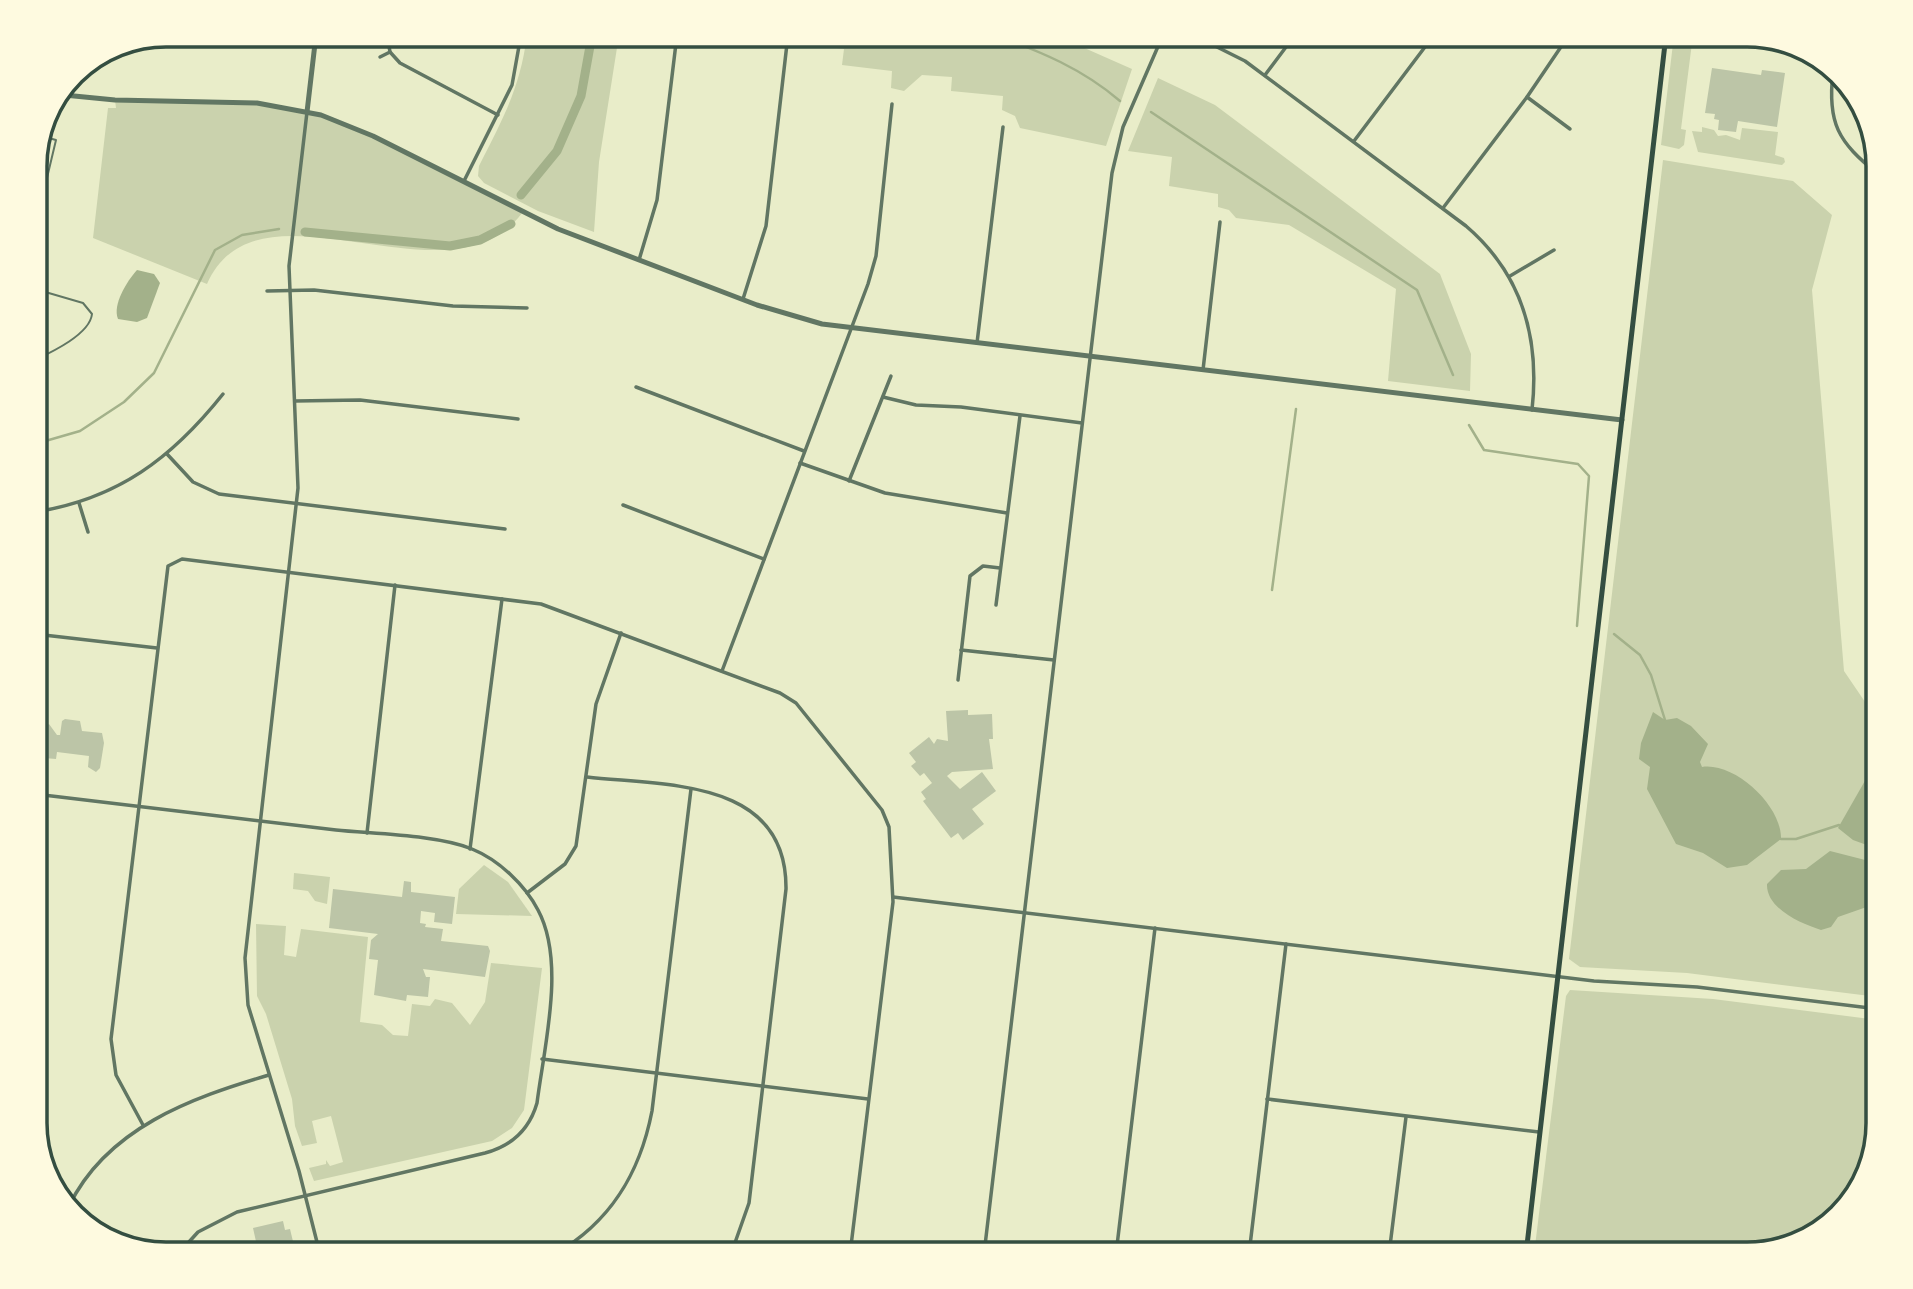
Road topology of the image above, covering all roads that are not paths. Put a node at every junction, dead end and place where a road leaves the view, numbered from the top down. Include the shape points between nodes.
1 (315, 47) edge
2 (389, 47) edge
3 (519, 47) edge
4 (676, 47) edge
5 (787, 47) edge
6 (1158, 47) edge
7 (1218, 47) edge
8 (1286, 47) edge
9 (1425, 47) edge
10 (1561, 47) edge
11 (1665, 47) edge
12 (390, 52) junction
13 (380, 57) dead end
14 (1265, 75) junction
15 (1832, 83) edge
16 (71, 96) edge
17 (1527, 97) junction
18 (892, 104) dead end
19 (307, 112) junction
20 (498, 115) junction
21 (1003, 127) dead end
22 (1570, 129) dead end
23 (51, 138) edge
24 (1354, 141) junction
25 (1866, 163) edge
26 (48, 175) edge
27 (463, 183) junction
28 (1443, 208) junction
29 (1220, 222) dead end
30 (1554, 250) dead end
31 (639, 260) junction
32 (1510, 276) junction
33 (267, 290) dead end
34 (290, 290) junction
35 (48, 293) edge
36 (743, 299) junction
37 (527, 307) dead end
38 (851, 329) junction
39 (977, 343) junction
40 (48, 352) edge
41 (1090, 357) junction
42 (1203, 370) junction
43 (891, 376) dead end
44 (636, 387) dead end
45 (223, 394) dead end
46 (883, 397) junction
47 (295, 401) junction
48 (1531, 410) junction
49 (1020, 416) junction
50 (518, 419) dead end
51 (1622, 420) junction
52 (1082, 423) junction
53 (805, 451) junction
54 (167, 454) junction
55 (800, 463) junction
56 (849, 481) junction
57 (79, 503) junction
58 (296, 504) junction
59 (623, 505) dead end
60 (48, 509) edge
61 (1007, 513) junction
62 (505, 529) dead end
63 (88, 532) dead end
64 (764, 559) junction
65 (1000, 568) junction
66 (288, 572) junction
67 (395, 585) junction
68 (502, 598) junction
69 (996, 605) dead end
70 (621, 632) junction
71 (48, 635) edge
72 (157, 648) junction
73 (961, 650) junction
74 (1054, 660) junction
75 (722, 671) junction
76 (958, 680) dead end
77 (587, 777) junction
78 (691, 789) junction
79 (48, 796) edge
80 (138, 806) junction
81 (259, 821) junction
82 (367, 833) junction
83 (470, 849) junction
84 (527, 893) junction
85 (893, 897) junction
86 (1025, 912) junction
87 (1155, 928) junction
88 (1286, 944) junction
89 (1558, 977) junction
90 (1866, 1007) edge
91 (542, 1059) junction
92 (657, 1073) junction
93 (270, 1074) junction
94 (762, 1086) junction
95 (868, 1099) junction
96 (1267, 1099) junction
97 (1406, 1116) junction
98 (143, 1125) junction
99 (1541, 1132) junction
100 (306, 1196) junction
101 (74, 1197) edge
102 (189, 1242) edge
103 (317, 1242) edge
104 (575, 1242) edge
105 (736, 1242) edge
106 (851, 1242) edge
107 (985, 1242) edge
108 (1117, 1242) edge
109 (1250, 1242) edge
110 (1390, 1242) edge
111 (1527, 1242) edge

1 - 19 street
2 - 12 street
3 - 20 street via 512,85
4 - 31 street via 657,200
5 - 36 street via 766,226
6 - 41 street via 1116,153
7 - 14 street
8 - 14 street
9 - 24 street
10 - 17 street
11 - 51 main road
12 - 13 street
12 - 20 street via 400,64
14 - 24 street
15 - 25 street via 1830,104 1836,129
16 - 19 street via 247,103
17 - 22 street
17 - 28 street
18 - 38 street via 876,256
19 - 27 street via 369,134
19 - 34 street via 291,238
20 - 27 street
21 - 39 street
23 - 26 lane via 57,140
24 - 28 street
27 - 31 street via 558,229
28 - 32 street via 1479,236
29 - 42 street
30 - 32 street
31 - 36 street
32 - 48 street via 1531,336
33 - 34 street
34 - 37 street via 453,306
34 - 47 street
35 - 40 lane via 83,303 92,320
36 - 38 street
38 - 39 street
38 - 53 street
39 - 41 street
41 - 42 street
41 - 52 street
42 - 48 street
43 - 46 street
44 - 53 street
45 - 54 street
46 - 49 street
46 - 56 street
47 - 50 street via 360,400
47 - 58 street
48 - 51 street
49 - 52 street
49 - 61 street
51 - 89 main road
52 - 74 street
53 - 55 street
54 - 57 street via 124,483
54 - 58 street via 185,476 210,492
55 - 56 street
55 - 64 street
56 - 61 street via 885,493
57 - 60 street
57 - 63 street
58 - 62 street
58 - 66 street
59 - 64 street
61 - 65 street
64 - 75 street
65 - 69 street
65 - 73 street via 983,566 970,576
66 - 67 street
66 - 72 street via 182,559 172,562 167,570
66 - 81 street
67 - 68 street
67 - 82 street
68 - 70 street via 551,606
68 - 83 street
70 - 75 street
70 - 77 street via 596,704
71 - 72 street
72 - 80 street
73 - 74 street
73 - 76 street
74 - 86 street
75 - 85 street via 796,703 882,810 889,827
77 - 78 street
77 - 84 street via 573,854
78 - 92 street
78 - 94 street via 725,796 751,811 774,839 784,864 786,889
79 - 80 street
80 - 81 street
80 - 98 street via 111,1039 116,1075
81 - 82 street
81 - 93 street via 245,941 246,987
82 - 83 street
83 - 84 street via 508,873
84 - 91 street via 542,920 551,957
85 - 86 street
85 - 95 street
86 - 87 street
86 - 107 street
87 - 88 street
87 - 108 street
88 - 89 street
88 - 96 street
89 - 90 street via 1711,988
89 - 99 main road
91 - 92 street
91 - 100 street via 535,1111 526,1128 505,1146
92 - 94 street
92 - 104 street via 648,1135 632,1176 599,1222
93 - 98 street via 191,1101
93 - 100 street
94 - 95 street
94 - 105 street via 749,1203
95 - 106 street
96 - 97 street
96 - 109 street
97 - 99 street
97 - 110 street
98 - 101 street via 113,1148
99 - 111 main road
100 - 102 street via 220,1219
100 - 103 street

